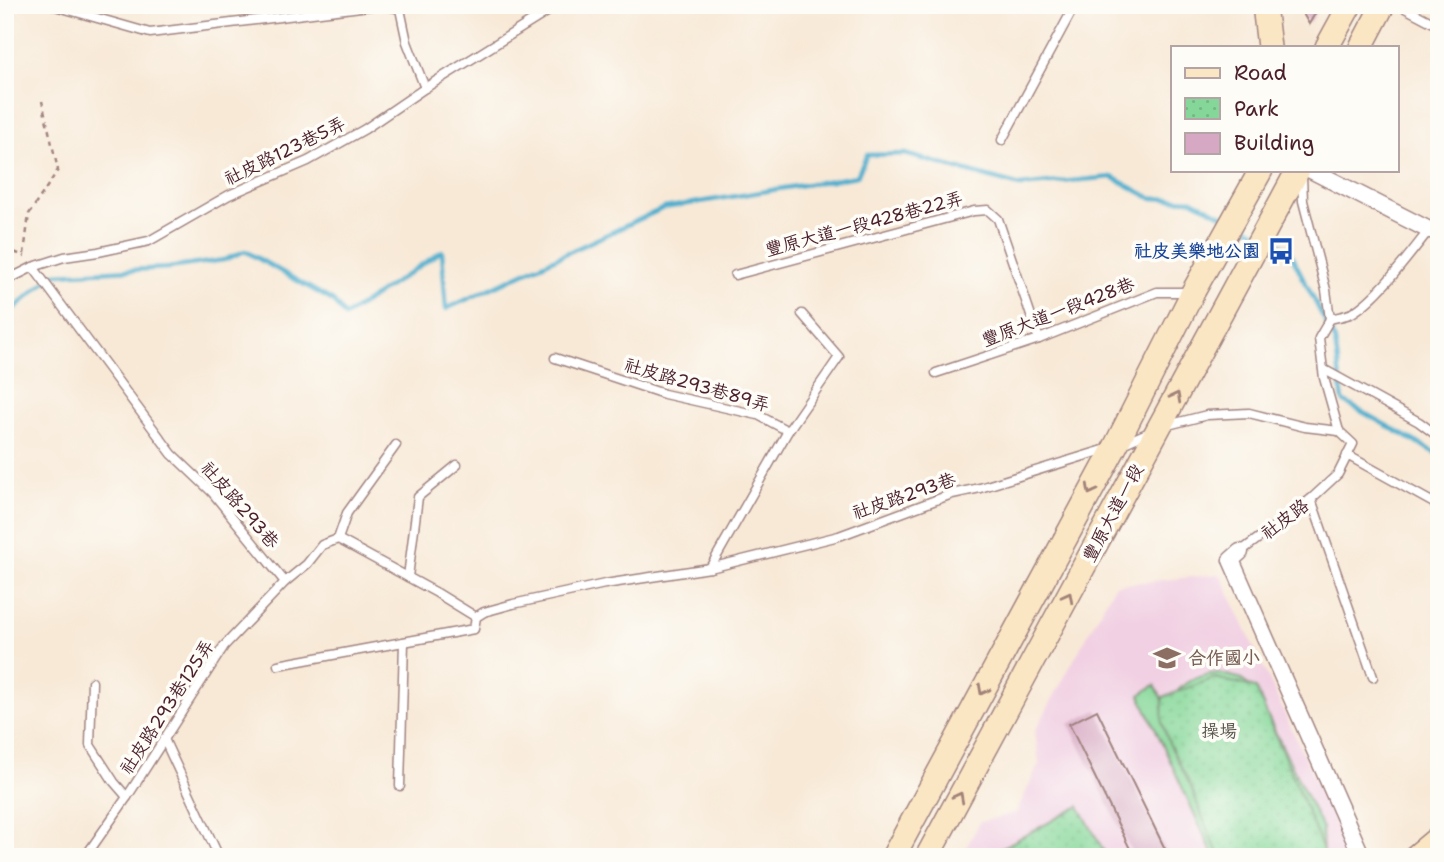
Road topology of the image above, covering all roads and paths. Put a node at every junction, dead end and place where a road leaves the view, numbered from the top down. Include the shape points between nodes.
1 (380, 5) edge
2 (558, 5) edge
3 (1075, 5) edge
4 (1264, 5) edge
5 (1350, 5) edge
6 (1382, 5) edge
7 (1399, 5) edge
8 (55, 6) edge
9 (1439, 26) edge
10 (1269, 46) edge
11 (1328, 46) edge
12 (1362, 46) edge
13 (425, 88) junction
14 (41, 101) dead end
15 (1002, 140) dead end
16 (1260, 172) edge
17 (1299, 172) edge
18 (1300, 172) edge
19 (1315, 172) edge
20 (1434, 230) edge
21 (5, 249) edge
22 (24, 254) junction
23 (33, 267) junction
24 (735, 275) dead end
25 (5, 281) edge
26 (1193, 292) junction
27 (802, 314) dead end
28 (1330, 319) junction
29 (1039, 339) junction
30 (555, 358) dead end
31 (1322, 369) junction
32 (936, 373) dead end
33 (1159, 428) junction
34 (788, 431) junction
35 (1339, 431) junction
36 (1439, 437) edge
37 (396, 445) dead end
38 (1115, 447) junction
39 (1347, 455) junction
40 (457, 465) dead end
41 (1311, 499) junction
42 (1439, 506) edge
43 (338, 539) junction
44 (1240, 552) joint
45 (710, 568) junction
46 (408, 577) junction
47 (285, 583) junction
48 (476, 617) junction
49 (404, 642) junction
50 (278, 665) dead end
51 (1373, 677) dead end
52 (92, 682) dead end
53 (164, 739) junction
54 (400, 786) dead end
55 (127, 797) junction
56 (1439, 837) edge
57 (85, 857) edge
58 (219, 857) edge
59 (893, 857) edge
60 (927, 857) edge
61 (1363, 857) edge
62 (1415, 857) edge

1 - 8 lane via 150,33
1 - 13 lane via 400,9
2 - 13 lane, 社皮路123巷5弄
3 - 15 lane
4 - 10 street
5 - 11 street
6 - 12 street
7 - 9 lane
13 - 23 lane, 社皮路123巷5弄 via 308,162 229,195 149,241
14 - 22 path via 58,170 29,214
16 - 26 street, 豐原大道一段
33 -> 17 street, 豐原大道一段
18 - 28 lane
19 - 20 street
20 - 28 lane via 1368,300 1351,313
21 - 22 path
22 - 23 path
23 - 25 lane, 社皮路123巷5弄
23 - 47 lane, 社皮路293巷 via 172,454 212,492
24 - 29 lane, 豐原大道一段428巷22弄 via 988,210 998,219
26 - 29 lane, 豐原大道一段428巷 via 1157,292
26 - 38 street, 豐原大道一段
27 - 34 lane via 839,357
28 - 31 lane via 1319,338
29 - 32 lane, 豐原大道一段428巷
30 - 34 lane, 社皮路293巷89弄 via 664,394 758,415
31 - 35 lane
31 - 36 lane
33 - 35 lane, 社皮路293巷 via 1207,415 1249,413
33 - 38 lane, 社皮路293巷
60 -> 33 street, 豐原大道一段
34 - 45 lane
35 - 39 lane via 1353,444
37 - 43 lane via 347,513
38 - 45 lane, 社皮路293巷 via 953,494 839,536
38 -> 59 street, 豐原大道一段
39 - 41 lane, 社皮路 via 1338,474
39 - 42 lane
40 - 46 lane via 418,497
41 - 44 lane, 社皮路
41 - 51 lane
43 - 46 lane
43 - 47 lane via 322,545
44 - 61 street, 社皮路 via 1231,560
45 - 48 lane, 社皮路293巷 via 605,584
46 - 48 lane
47 - 53 lane, 社皮路293巷125弄 via 224,646
48 - 49 lane, 社皮路293巷 via 474,629
49 - 50 lane, 社皮路293巷
49 - 54 lane
52 - 55 lane via 90,746
53 - 55 lane, 社皮路293巷125弄
53 - 58 lane
55 - 57 lane, 社皮路293巷125弄
56 - 62 street

